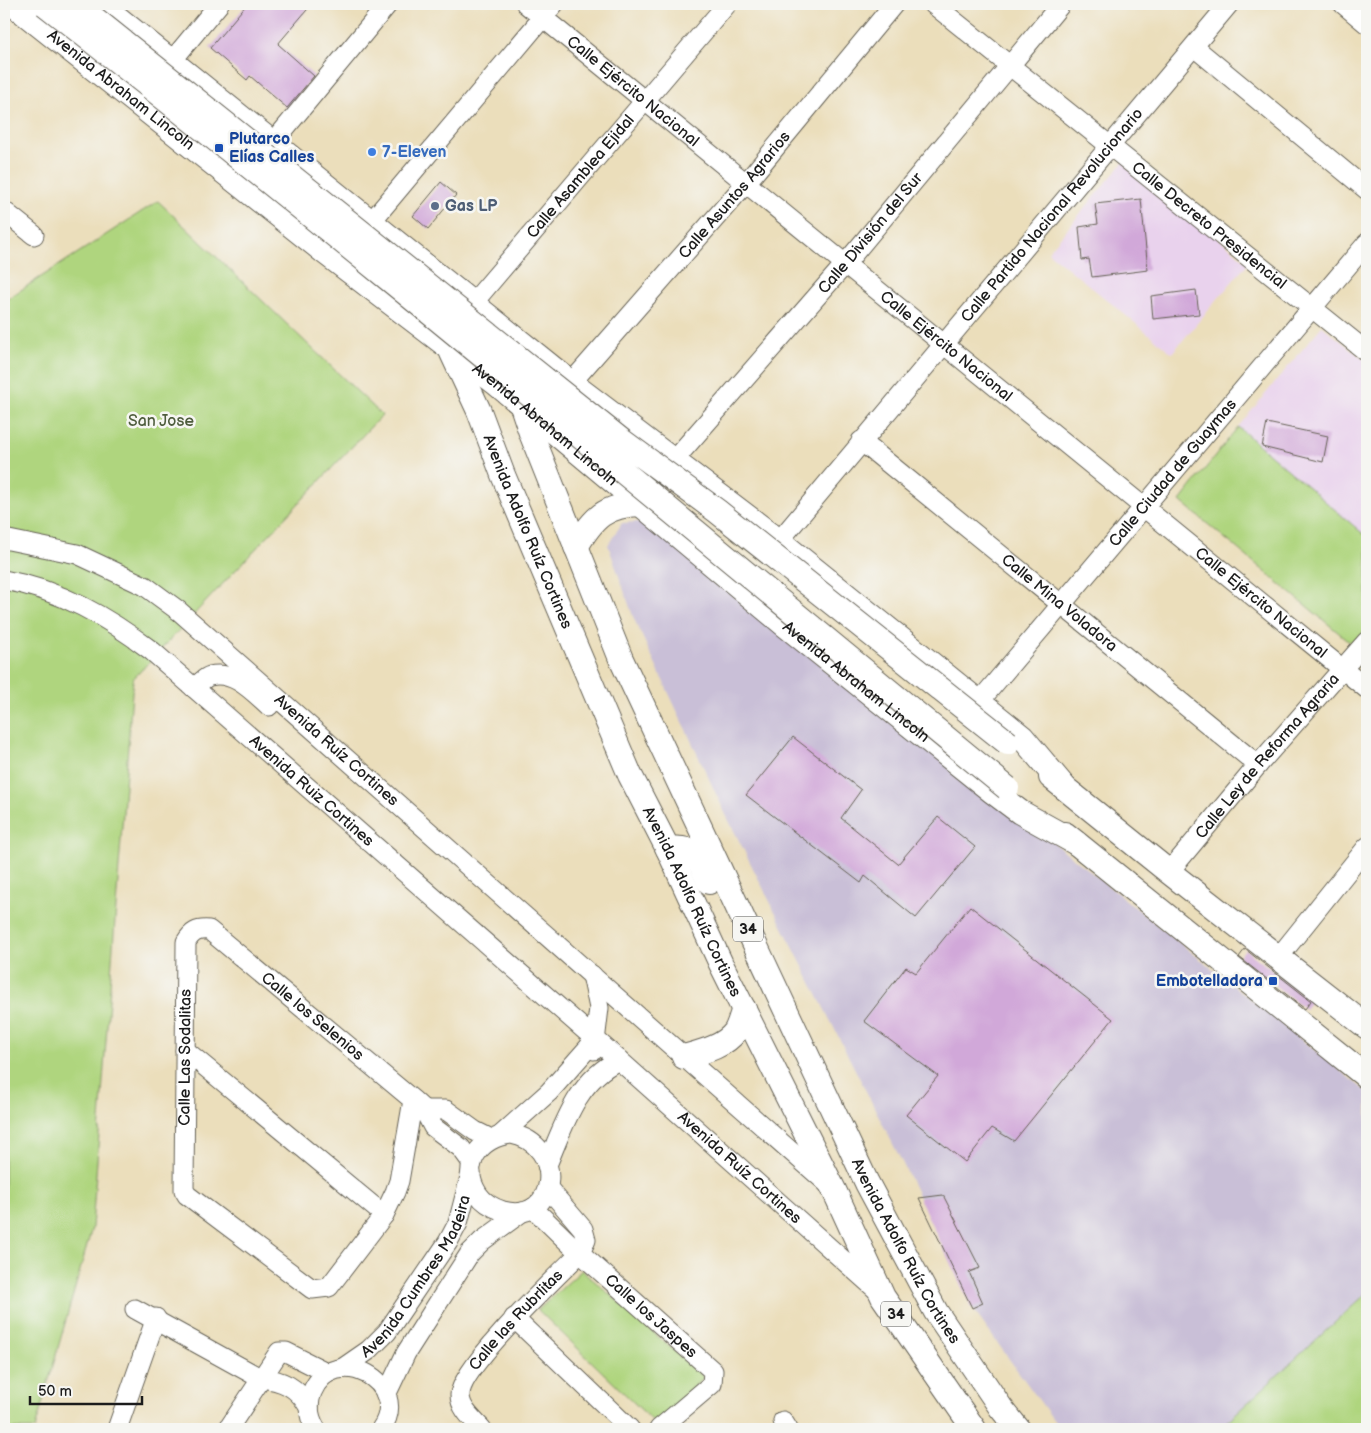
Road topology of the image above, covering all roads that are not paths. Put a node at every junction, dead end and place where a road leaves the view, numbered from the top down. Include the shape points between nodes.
1 (13, 4) edge
2 (45, 4) edge
3 (76, 4) edge
4 (100, 4) edge
5 (219, 4) edge
6 (388, 4) edge
7 (526, 4) edge
8 (727, 4) edge
9 (894, 4) edge
10 (933, 4) edge
11 (1061, 4) edge
12 (1229, 4) edge
13 (1343, 4) edge
14 (548, 11) edge
15 (1367, 24) edge
16 (1194, 47) junction
17 (171, 62) junction
18 (1009, 65) junction
19 (643, 101) junction
20 (272, 144) junction
21 (1112, 146) junction
22 (746, 183) junction
23 (1367, 190) edge
24 (4, 211) edge
25 (371, 222) junction
26 (34, 235) dead end
27 (1367, 243) edge
28 (846, 263) junction
29 (473, 303) junction
30 (1312, 307) junction
31 (516, 342) junction
32 (944, 345) junction
33 (451, 351) junction
34 (1367, 352) edge
35 (571, 383) junction
36 (497, 384) junction
37 (522, 405) junction
38 (553, 431) junction
39 (641, 436) junction
40 (861, 441) junction
41 (674, 460) junction
42 (503, 475) junction
43 (612, 478) junction
44 (552, 486) junction
45 (641, 504) junction
46 (1143, 507) junction
47 (4, 539) edge
48 (779, 541) junction
49 (576, 547) junction
50 (4, 580) edge
51 (1062, 605) junction
52 (1367, 641) edge
53 (1344, 669) junction
54 (194, 688) junction
55 (1367, 689) edge
56 (978, 702) junction
57 (1258, 765) junction
58 (1064, 787) junction
59 (393, 799) junction
60 (1076, 843) junction
61 (1367, 848) edge
62 (668, 849) junction
63 (1169, 872) junction
64 (199, 929) joint
65 (1278, 958) junction
66 (768, 970) junction
67 (592, 975) junction
68 (744, 1009) junction
69 (1367, 1027) edge
70 (595, 1040) junction
71 (185, 1050) junction
72 (684, 1057) junction
73 (619, 1060) junction
74 (593, 1076) junction
75 (1367, 1077) edge
76 (418, 1105) junction
77 (496, 1137) junction
78 (547, 1165) junction
79 (472, 1168) junction
80 (548, 1188) junction
81 (834, 1190) junction
82 (527, 1210) junction
83 (384, 1215) junction
84 (886, 1221) junction
85 (580, 1253) junction
86 (883, 1297) junction
87 (135, 1309) dead end
88 (156, 1318) junction
89 (514, 1318) junction
90 (336, 1371) junction
91 (260, 1378) junction
92 (386, 1395) junction
93 (309, 1420) edge
94 (388, 1425) edge
95 (121, 1428) edge
96 (228, 1429) edge
97 (482, 1429) edge
98 (630, 1429) edge
99 (659, 1429) edge
100 (974, 1429) edge
101 (1018, 1429) edge

1 - 33 main road, Avenida Abraham Lincoln
2 - 60 main road, Avenida Abraham Lincoln, bridge via 534,396
3 - 58 main road, bridge via 622,441 717,511
4 - 17 main road
5 - 17 street
6 - 20 street
7 - 14 street, Calle Ejército Nacional
8 - 19 street, Calle Asamblea Ejidal
9 - 22 street, Calle Asuntos Agrarios
10 - 18 street, Calle Decreto Presidencial
11 - 18 street, Calle División del Sur
12 - 16 street, Calle Partido Nacional Revolucionario
13 - 15 street
14 - 19 street, Calle Ejército Nacional
14 - 25 street
16 - 21 street, Calle Partido Nacional Revolucionario
16 - 23 street
17 - 20 main road
18 - 21 street, Calle Decreto Presidencial
18 - 28 street, Calle División del Sur
19 - 22 street, Calle Ejército Nacional
19 - 29 street, Calle Asamblea Ejidal
20 - 25 main road
21 - 30 street, Calle Decreto Presidencial
21 - 32 street, Calle Partido Nacional Revolucionario
22 - 28 street, Calle Ejército Nacional
22 - 35 street, Calle Asuntos Agrarios
24 - 26 street
25 - 29 main road
27 - 30 street, Calle Ciudad de Guaymas
28 - 32 street, Calle Ejército Nacional
28 - 41 street, Calle División del Sur
29 - 31 main road
30 - 34 street, Calle Decreto Presidencial
30 - 46 street, Calle Ciudad de Guaymas
31 - 35 main road
31 - 36 main road via 505,357
31 - 37 main road, 34
32 - 40 street, Calle Partido Nacional Revolucionario
32 - 46 street, Calle Ejército Nacional
33 - 36 main road, Avenida Abraham Lincoln
33 - 42 main road, Avenida Adolfo Ruíz Cortines / 34 via 480,411
35 - 38 main road
35 - 39 main road
36 - 37 main road, Avenida Abraham Lincoln
36 - 42 main road
37 - 38 main road, Avenida Abraham Lincoln
37 - 44 main road, Avenida Adolfo Ruíz Cortines / 34
38 - 43 main road, Avenida Abraham Lincoln
38 - 44 main road
39 - 41 main road
39 - 43 main road via 623,437 614,443 610,455
40 - 48 street, Calle Partido Nacional Revolucionario
40 - 51 street, Calle Mina Voladora
41 - 48 main road
42 - 62 main road, Avenida Adolfo Ruíz Cortines / 34 via 630,775
43 - 45 main road, Avenida Abraham Lincoln
44 - 49 main road, Avenida Adolfo Ruíz Cortines / 34
45 - 49 main road via 602,513
45 - 60 main road, Avenida Abraham Lincoln via 992,791 1020,812
46 - 51 street, Calle Ciudad de Guaymas
46 - 53 street, Calle Ejército Nacional
47 - 59 street, Avenida Ruíz Cortines via 77,554 144,586 225,650
48 - 56 main road
49 - 66 main road, Avenida Adolfo Ruíz Cortines / 34 via 621,659
50 - 54 street, Avenida Ruiz Cortines via 54,592 91,609 146,646
51 - 56 street, Calle Ciudad de Guaymas
51 - 57 street, Calle Mina Voladora
52 - 53 street, Calle Ley de Reforma Agraria
53 - 55 street, Calle Ejército Nacional
53 - 57 street, Calle Ley de Reforma Agraria
54 - 59 street via 209,676 225,675 238,680 360,784
54 - 70 street, Avenida Ruiz Cortines
56 - 58 main road via 1022,737
57 - 63 street, Calle Ley de Reforma Agraria
58 - 63 main road
59 - 67 street, Avenida Ruíz Cortines
60 - 75 main road, Avenida Abraham Lincoln
61 - 65 street
62 - 66 main road via 692,851 731,927
62 - 68 main road, Avenida Adolfo Ruíz Cortines / 34
63 - 65 main road
64 - 71 street, Calle Las Sodalitas via 186,942
64 - 76 street, Calle los Selenios via 209,930
65 - 69 main road
66 - 84 main road, Avenida Adolfo Ruíz Cortines / 34
67 - 70 street via 599,1008
67 - 72 street, Avenida Ruíz Cortines
68 - 72 main road via 736,1032 725,1041 707,1051
68 - 81 main road, Avenida Adolfo Ruíz Cortines / 34
70 - 73 street, Avenida Ruíz Cortines
70 - 74 street
70 - 77 street via 549,1092
71 - 83 street
71 - 83 street, Calle Las Sodalitas via 184,1190 187,1195 312,1289 329,1287
72 - 81 street, Avenida Ruíz Cortines
73 - 74 street
73 - 86 street, Avenida Ruíz Cortines
74 - 78 street via 570,1110
76 - 77 street via 446,1110 475,1130
76 - 79 street, Calle los Selenios via 433,1127 461,1148
76 - 83 street via 399,1181
77 - 78 street via 511,1134 531,1140
77 - 79 street via 483,1145
78 - 80 street
79 - 82 street via 473,1184 487,1203 508,1212
79 - 90 street, Avenida Cumbres Madeira via 458,1223 448,1242 387,1332 369,1350
80 - 82 street via 544,1196
80 - 85 street via 583,1229 586,1240
81 - 84 main road
81 - 86 main road, Avenida Adolfo Ruíz Cortines / 34
82 - 85 street, Calle los Jaspes
82 - 92 street via 470,1253 406,1353
84 - 101 main road, Avenida Adolfo Ruíz Cortines / 34 via 936,1312
85 - 89 street, Calle las Rubrlitas
85 - 99 street, Calle los Jaspes via 713,1372 712,1384
86 - 100 main road, Avenida Adolfo Ruíz Cortines / 34
87 - 88 street
88 - 91 street
88 - 95 street
89 - 97 street, Calle las Rubrlitas via 464,1380 460,1394 465,1409
89 - 98 street
90 - 91 street via 279,1352
90 - 92 street via 357,1369 370,1374
90 - 93 street, Avenida Cumbres Madeira via 314,1388
91 - 93 street via 289,1385 302,1396
91 - 96 street
92 - 94 street

